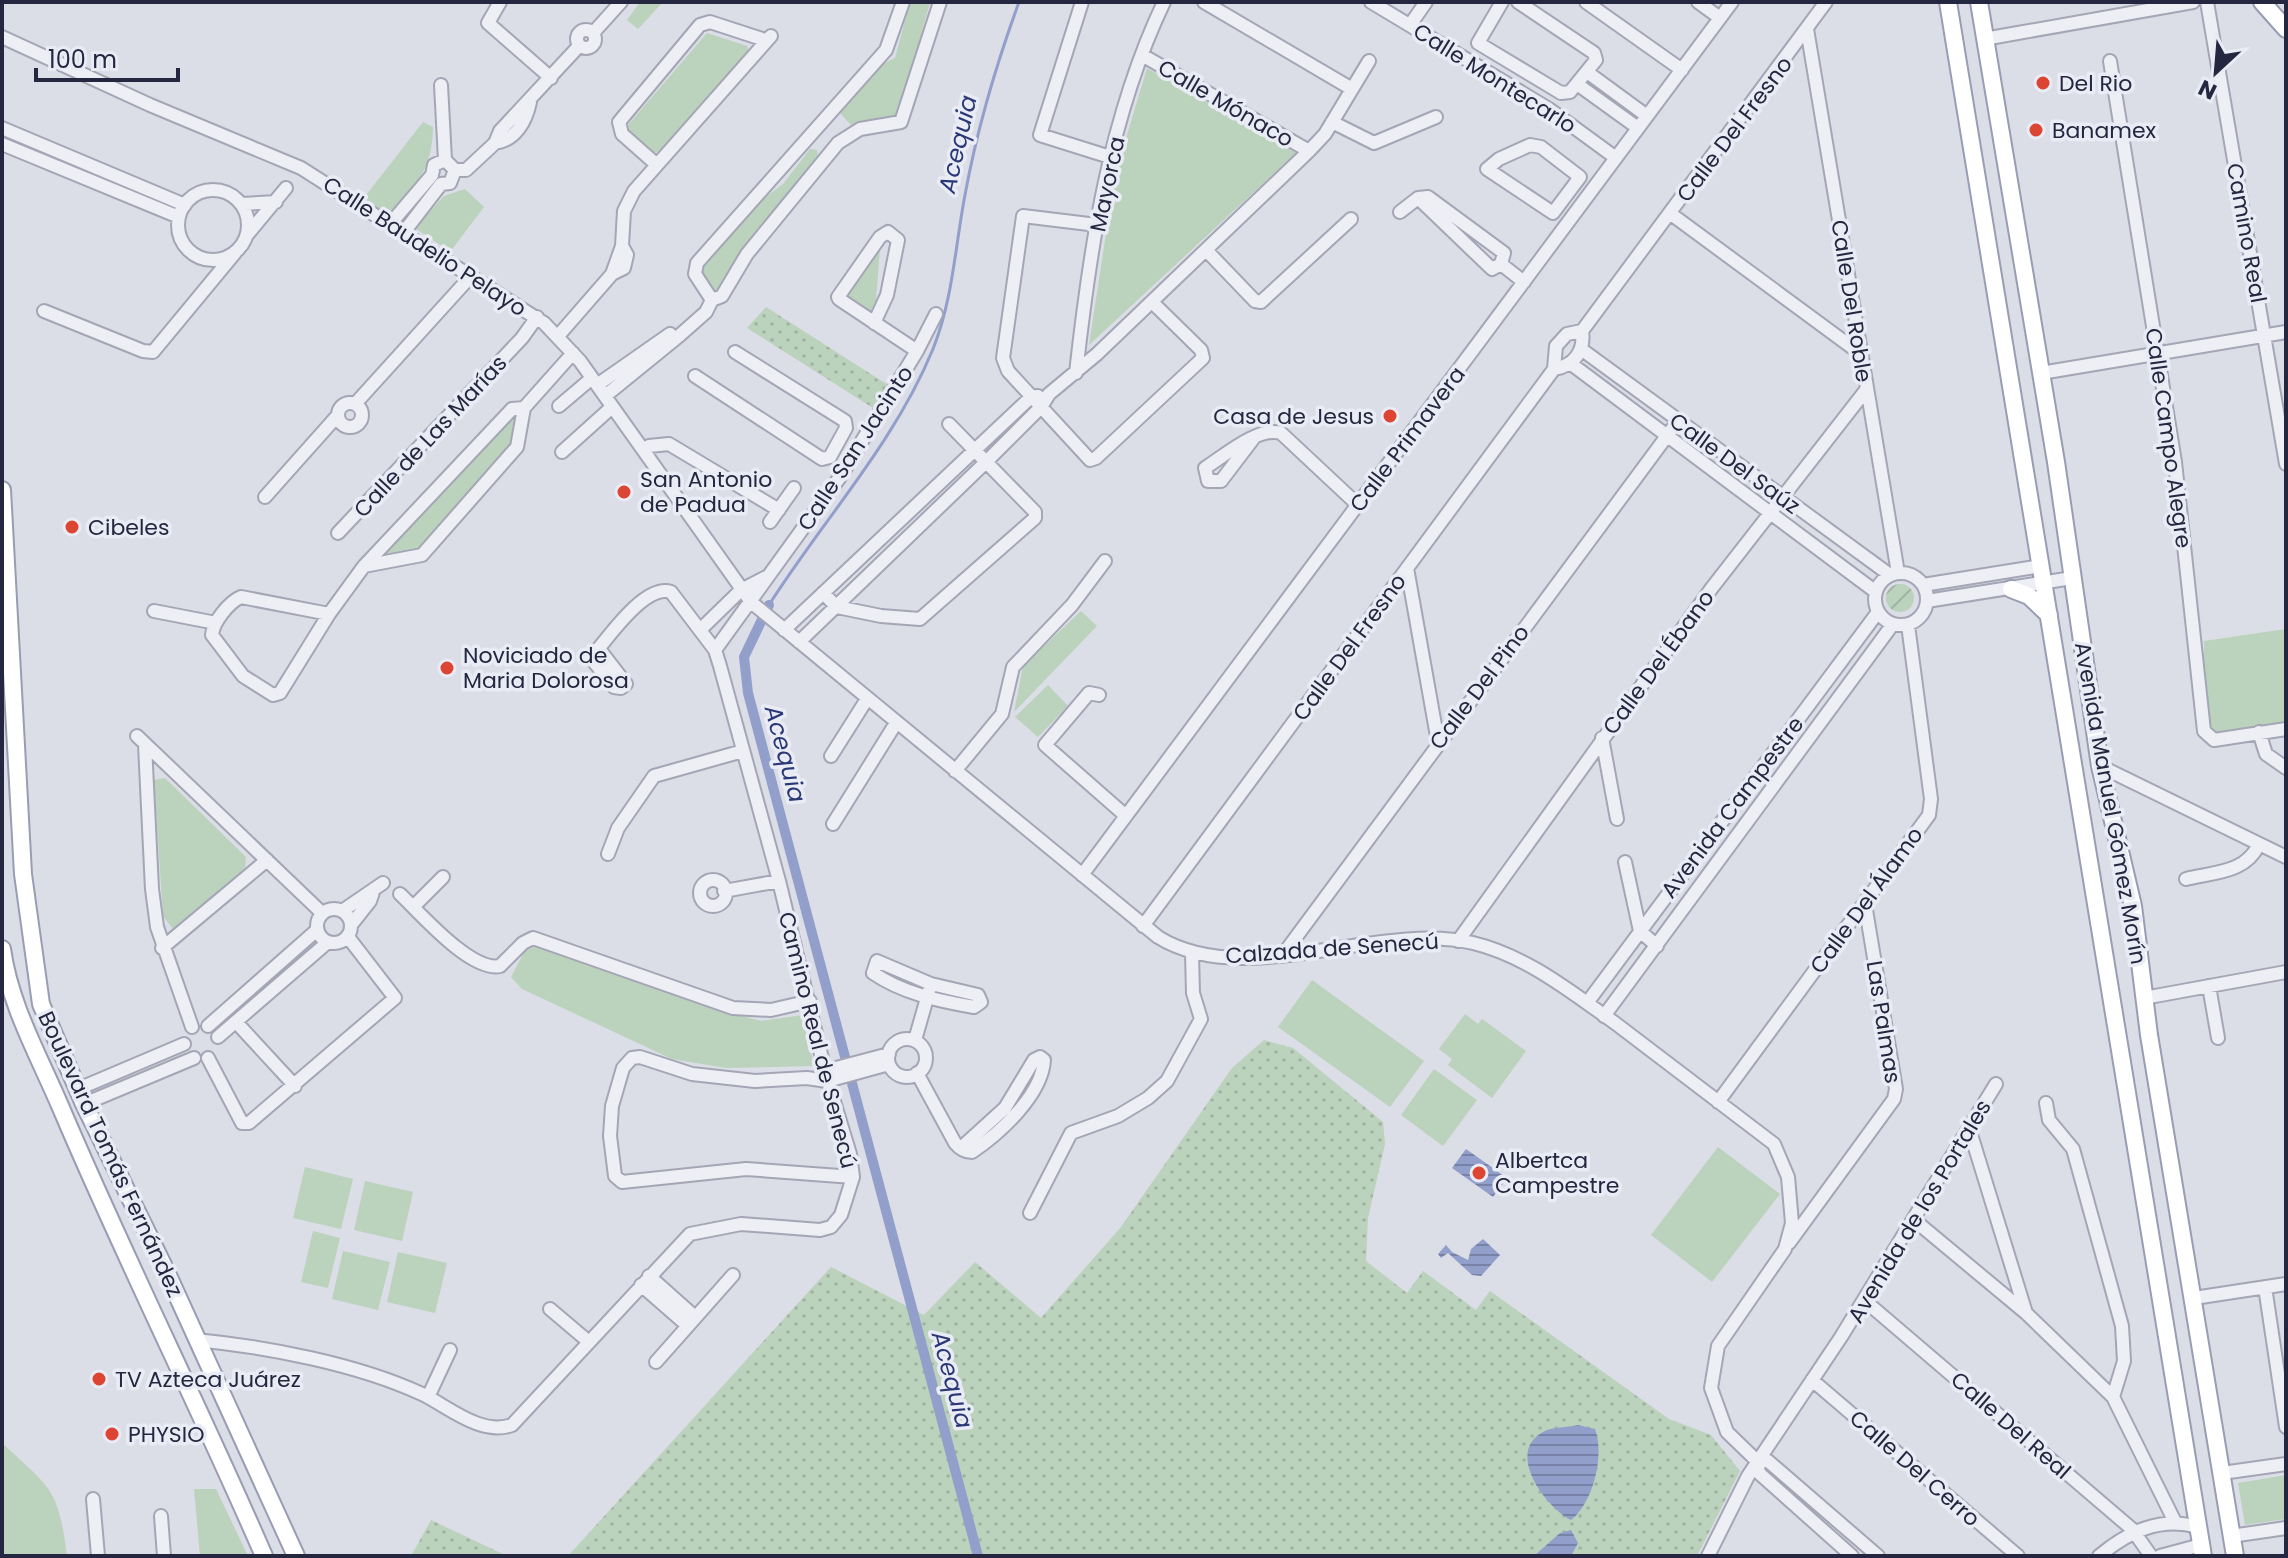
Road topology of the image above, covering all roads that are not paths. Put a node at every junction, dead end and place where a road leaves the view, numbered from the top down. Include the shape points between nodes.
1 (500, 2) edge
2 (620, 2) edge
3 (903, 2) edge
4 (940, 2) edge
5 (1082, 2) edge
6 (1164, 2) edge
7 (1204, 2) edge
8 (1371, 2) edge
9 (1401, 2) edge
10 (1426, 2) edge
11 (1502, 2) edge
12 (1518, 2) edge
13 (1586, 2) edge
14 (1698, 2) edge
15 (1732, 2) edge
16 (1826, 2) edge
17 (1948, 2) edge
18 (1979, 2) edge
19 (2193, 2) edge
20 (2207, 2) edge
21 (2262, 2) edge
22 (1392, 14) junction
23 (1720, 18) junction
24 (1410, 25) junction
25 (2285, 26) edge
26 (1807, 29) junction
27 (1953, 34) junction
28 (2, 37) edge
29 (1984, 39) junction
30 (1142, 55) junction
31 (1369, 61) dead end
32 (2110, 61) dead end
33 (1682, 70) junction
34 (1587, 72) junction
35 (1959, 72) junction
36 (1990, 75) junction
37 (551, 78) junction
38 (1577, 84) junction
39 (441, 85) dead end
40 (1352, 89) junction
41 (1647, 116) junction
42 (1436, 117) dead end
43 (1332, 122) junction
44 (821, 127) junction
45 (2, 128) edge
46 (1638, 128) junction
47 (838, 143) junction
48 (2, 144) edge
49 (1309, 151) junction
50 (1110, 157) junction
51 (1616, 158) junction
52 (445, 160) junction
53 (657, 165) junction
54 (462, 170) junction
55 (436, 180) junction
56 (286, 188) dead end
57 (1568, 196) junction
58 (276, 202) junction
59 (241, 204) junction
60 (1581, 205) junction
61 (182, 211) junction
62 (1400, 212) dead end
63 (1671, 214) junction
64 (1351, 219) dead end
65 (391, 223) junction
66 (1097, 225) junction
67 (404, 232) junction
68 (247, 235) junction
69 (1206, 250) junction
70 (235, 253) junction
71 (203, 259) junction
72 (471, 276) junction
73 (1524, 282) junction
74 (209, 286) junction
75 (712, 300) junction
76 (1152, 302) junction
77 (44, 311) dead end
78 (936, 314) dead end
79 (540, 320) junction
80 (874, 323) junction
81 (1582, 331) junction
82 (2286, 332) edge
83 (558, 336) junction
84 (2264, 337) junction
85 (1581, 349) junction
86 (917, 351) junction
87 (735, 352) dead end
88 (573, 353) junction
89 (1861, 354) junction
90 (2157, 354) junction
91 (643, 357) junction
92 (1570, 363) junction
93 (1554, 369) junction
94 (1076, 373) junction
95 (2041, 373) junction
96 (695, 376) dead end
97 (595, 381) junction
98 (1866, 390) junction
99 (1049, 394) junction
100 (1031, 397) junction
101 (609, 401) junction
102 (355, 404) junction
103 (559, 406) dead end
104 (1041, 407) junction
105 (524, 408) junction
106 (338, 415) junction
107 (1678, 421) junction
108 (358, 423) junction
109 (949, 424) dead end
110 (368, 433) dead end
111 (1666, 436) junction
112 (1253, 439) dead end
113 (836, 447) junction
114 (646, 448) junction
115 (974, 450) junction
116 (562, 452) dead end
117 (852, 457) junction
118 (986, 462) junction
119 (2286, 464) edge
120 (794, 488) dead end
121 (2, 490) edge
122 (265, 497) dead end
123 (1782, 498) junction
124 (1358, 505) junction
125 (779, 510) junction
126 (1770, 514) junction
127 (770, 522) dead end
128 (338, 533) dead end
129 (1105, 561) dead end
130 (364, 566) junction
131 (2041, 566) junction
132 (1407, 568) junction
133 (1894, 574) junction
134 (766, 577) junction
135 (2072, 578) junction
136 (2044, 584) junction
137 (1923, 585) junction
138 (2011, 589) junction
139 (741, 590) junction
140 (1876, 592) junction
141 (823, 593) junction
142 (1927, 601) junction
143 (751, 602) junction
144 (837, 607) junction
145 (154, 611) dead end
146 (1878, 612) junction
147 (329, 614) junction
148 (2049, 615) junction
149 (216, 623) junction
150 (1893, 624) junction
151 (1908, 625) junction
152 (700, 630) junction
153 (784, 630) junction
154 (799, 642) junction
155 (599, 649) dead end
156 (715, 650) junction
157 (1840, 662) junction
158 (1856, 675) junction
159 (1099, 695) dead end
160 (867, 699) junction
161 (896, 723) junction
162 (2286, 729) edge
163 (2259, 732) junction
164 (1602, 738) junction
165 (1438, 742) junction
166 (743, 751) junction
167 (831, 756) dead end
168 (2100, 766) junction
169 (2286, 768) edge
170 (1761, 769) junction
171 (955, 771) junction
172 (1778, 781) junction
173 (1126, 816) junction
174 (1617, 819) dead end
175 (833, 824) dead end
176 (2259, 844) junction
177 (608, 854) dead end
178 (2286, 857) edge
179 (267, 860) junction
180 (1625, 862) dead end
181 (1082, 875) junction
182 (443, 877) dead end
183 (2186, 879) dead end
184 (779, 881) junction
185 (724, 891) dead end
186 (400, 894) dead end
187 (1664, 898) junction
188 (1865, 904) junction
189 (413, 907) junction
190 (342, 911) junction
191 (322, 913) junction
192 (1680, 913) junction
193 (1143, 926) junction
194 (317, 930) junction
195 (349, 931) junction
196 (1640, 931) junction
197 (1458, 941) junction
198 (328, 942) junction
199 (1657, 946) junction
200 (162, 948) junction
201 (2, 949) edge
202 (1192, 954) junction
203 (1282, 956) junction
204 (2107, 956) junction
205 (2286, 972) edge
206 (2209, 986) junction
207 (929, 991) dead end
208 (2144, 998) junction
209 (810, 1001) junction
210 (1587, 1003) junction
211 (15, 1004) junction
212 (41, 1004) junction
213 (1604, 1016) junction
214 (236, 1022) junction
215 (208, 1026) junction
216 (192, 1027) junction
217 (2118, 1030) junction
218 (2149, 1035) junction
219 (218, 1037) junction
220 (2218, 1038) dead end
221 (915, 1040) junction
222 (184, 1044) junction
223 (194, 1058) junction
224 (208, 1058) junction
225 (889, 1059) junction
226 (917, 1073) junction
227 (832, 1074) junction
228 (1996, 1084) dead end
229 (295, 1086) junction
230 (81, 1096) junction
231 (1718, 1102) junction
232 (2046, 1103) dead end
233 (1010, 1112) dead end
234 (1969, 1128) junction
235 (853, 1177) junction
236 (1030, 1213) dead end
237 (1913, 1219) junction
238 (1785, 1249) junction
239 (733, 1275) dead end
240 (645, 1280) junction
241 (2286, 1284) edge
242 (2265, 1287) junction
243 (2194, 1298) junction
244 (1864, 1300) junction
245 (550, 1309) dead end
246 (2026, 1313) junction
247 (691, 1322) junction
248 (165, 1332) junction
249 (196, 1340) junction
250 (589, 1342) junction
251 (450, 1350) dead end
252 (656, 1362) dead end
253 (180, 1365) junction
254 (1812, 1380) junction
255 (428, 1397) junction
256 (2113, 1397) junction
257 (2286, 1427) edge
258 (1757, 1461) junction
259 (2286, 1464) edge
260 (2222, 1473) junction
261 (93, 1499) dead end
262 (2227, 1512) junction
263 (161, 1516) dead end
264 (2175, 1522) junction
265 (2198, 1525) junction
266 (2286, 1528) edge
267 (2135, 1532) junction
268 (2234, 1546) edge
269 (2203, 1552) edge
270 (1714, 1554) edge
271 (98, 1556) edge
272 (164, 1556) edge
273 (264, 1556) edge
274 (296, 1556) edge
275 (1852, 1556) edge
276 (1878, 1556) edge
277 (2018, 1556) edge
278 (2099, 1556) edge
279 (2151, 1556) edge
280 (2160, 1556) edge

1 - 37 street via 488,23
2 - 37 street via 593,33 580,32 579,46
3 - 44 street via 886,50
4 - 47 street via 904,119 891,127 860,129
5 - 50 street via 1040,135
6 - 30 street, Mayorca
7 - 40 street
8 - 22 street, Calle Montecarlo
9 - 22 street
10 - 24 street
11 - 38 street via 1478,39 1481,46 1561,93
12 - 34 street via 1593,51 1596,60
13 - 33 street
14 - 23 street
15 - 23 street, Calle Primavera
16 - 26 street, Calle Del Fresno
17 - 27 main road, Avenida Manuel Gómez Morín
18 - 29 main road, Avenida Manuel Gómez Morín
19 - 29 street
20 - 84 street, Camino Real
21 - 25 main road
22 - 24 street, Calle Montecarlo
23 - 33 street, Calle Primavera
24 - 51 street, Calle Montecarlo via 1549,109
26 - 63 street, Calle Del Fresno
26 - 89 street, Calle Del Roble
27 - 29 main road via 1969,42
27 - 35 main road, Avenida Manuel Gómez Morín
28 - 65 street, Calle Baudelio Pelayo via 280,157
29 - 36 main road, Avenida Manuel Gómez Morín
30 - 49 street, Calle Mónaco
30 - 50 street, Mayorca
31 - 40 street
32 - 90 street, Calle Campo Alegre
33 - 41 street, Calle Primavera
34 - 38 street
34 - 41 street
35 - 36 main road via 1974,62
35 - 131 main road, Avenida Manuel Gómez Morín
36 - 95 main road, Avenida Manuel Gómez Morín
37 - 54 street via 508,140 495,143
38 - 46 street
39 - 52 street
40 - 43 street
41 - 46 street, Calle Primavera
42 - 43 street via 1374,143
43 - 49 street
44 - 47 street
44 - 75 street via 697,263 695,274
45 - 61 street
46 - 51 street, Calle Primavera
47 - 75 street via 747,254 722,296
48 - 61 street
49 - 69 street
50 - 66 street, Mayorca
51 - 60 street, Calle Primavera
52 - 54 street
52 - 55 street via 434,165
53 - 53 street via 622,134 619,122 700,25 710,22 768,38
53 - 83 street via 627,203 612,274
54 - 55 street via 450,183
55 - 65 street
55 - 67 street
56 - 58 street
57 - 57 street via 1579,175 1541,147 1530,145 1487,167 1550,213
57 - 60 street
58 - 59 street
58 - 68 street
59 - 61 street via 222,191 210,190 198,193
59 - 68 street via 249,224
60 - 73 street, Calle Primavera
61 - 71 street via 179,234 184,245
62 - 73 street via 1428,197 1504,253 1501,264
63 - 81 street, Calle Del Fresno
63 - 89 street
64 - 69 street via 1261,302
65 - 67 street, Calle Baudelio Pelayo
66 - 94 street, Mayorca
66 - 100 street via 1027,213 1021,218 1003,363
67 - 72 street, Calle Baudelio Pelayo
68 - 70 street
69 - 76 street
70 - 71 street
70 - 74 street
71 - 74 street
72 - 79 street, Calle Baudelio Pelayo
72 - 102 street
73 - 124 street, Calle Primavera
74 - 77 street via 153,352
75 - 91 street via 706,312
76 - 94 street
76 - 104 street via 1203,358 1093,460
78 - 86 street, Calle San Jacinto
79 - 83 street, Calle Baudelio Pelayo
79 - 128 street, Calle de Las Marías
80 - 80 street via 887,295 898,240 888,232 838,295
80 - 86 street
81 - 85 street
81 - 93 street, Calle Del Fresno via 1567,334 1556,346
82 - 84 street
83 - 88 street, Calle Baudelio Pelayo
84 - 90 street
84 - 119 street, Camino Real
85 - 92 street
85 - 107 street, Calle Del Saúz
86 - 117 street, Calle San Jacinto
87 - 113 street via 845,421
88 - 97 street, Calle Baudelio Pelayo
88 - 105 street
89 - 98 street, Calle Del Roble
90 - 95 street
90 - 163 street, Calle Campo Alegre via 2175,462 2204,731 2214,740
91 - 97 street
91 - 101 street
92 - 93 street
92 - 111 street, Calle Del Saúz
93 - 132 street, Calle Del Fresno
94 - 99 street
95 - 135 main road, Avenida Manuel Gómez Morín
96 - 113 street via 822,459
97 - 101 street, Calle Baudelio Pelayo
97 - 103 street
98 - 123 street, Calle Del Ébano
98 - 133 street, Calle Del Roble
99 - 100 street
99 - 104 street
100 - 104 street
100 - 115 street
101 - 114 street, Calle Baudelio Pelayo
101 - 116 street
102 - 106 street via 343,405
102 - 108 street via 362,413
104 - 118 street
105 - 130 street via 512,409
105 - 130 street via 517,447 422,555
106 - 108 street via 344,425
106 - 122 street
107 - 111 street, Calle Del Pino
107 - 123 street, Calle Del Saúz
108 - 110 street
109 - 115 street
111 - 126 street, Calle Del Saúz
111 - 165 street, Calle Del Pino
112 - 124 street via 1281,433
113 - 117 street
114 - 125 street via 669,444
114 - 139 street, Calle Baudelio Pelayo
115 - 118 street
115 - 141 street
117 - 134 street, Calle San Jacinto
118 - 144 street
118 - 144 street via 1035,518 925,617 914,620
120 - 125 street
121 - 212 main road, Boulevard Tomás Fernández via 23,874
123 - 126 street, Calle Del Ébano
123 - 133 street, Calle Del Saúz
124 - 173 street, Calle Primavera
125 - 127 street
126 - 140 street, Calle Del Saúz
126 - 164 street, Calle Del Ébano
129 - 171 street via 1013,667 1002,714
130 - 147 street
131 - 136 main road, Avenida Manuel Gómez Morín
131 - 137 street
132 - 165 street
132 - 193 street, Calle Del Fresno
133 - 137 street via 1913,576
133 - 140 street
134 - 139 street, Calle San Jacinto
134 - 143 street, Calle San Jacinto
135 - 136 street
135 - 168 main road, Avenida Manuel Gómez Morín
136 - 138 street
136 - 148 main road, Avenida Manuel Gómez Morín
137 - 142 street
138 - 142 street
138 - 148 main road via 2029,596
139 - 143 street, Calzada de Senecú
139 - 152 street, Calle San Jacinto
140 - 146 street
141 - 144 street
141 - 153 street
142 - 151 street via 1921,616
143 - 153 street, Calzada de Senecú
143 - 156 street, Calle San Jacinto
144 - 154 street
145 - 149 street
146 - 150 street
146 - 157 street, Avenida Campestre
147 - 149 street via 241,597
147 - 149 street via 276,695 243,676 227,658 212,635
148 - 204 main road, Avenida Manuel Gómez Morín
150 - 151 street
150 - 158 street, Avenida Campestre
151 - 188 street, Calle Del Álamo via 1931,809
152 - 155 street via 671,592 656,590
152 - 156 street
153 - 154 street, Calzada de Senecú
154 - 160 street, Calzada de Senecú
156 - 166 street, Camino Real de Senecú
157 - 158 street
157 - 170 street, Avenida Campestre
158 - 172 street, Avenida Campestre
159 - 173 street via 1089,693 1045,745
160 - 161 street, Calzada de Senecú
160 - 167 street
161 - 171 street, Calzada de Senecú
161 - 175 street
162 - 163 street, Calle Campo Alegre
163 - 169 street via 2266,754
164 - 174 street
164 - 197 street, Calle Del Ébano
165 - 203 street, Calle Del Pino
166 - 177 street via 654,776 618,828
166 - 184 street, Camino Real de Senecú
168 - 176 street
168 - 208 main road, Avenida Manuel Gómez Morín via 2133,906
170 - 172 street
170 - 187 street, Avenida Campestre
171 - 181 street, Calzada de Senecú
172 - 192 street, Avenida Campestre
173 - 181 street, Calle Primavera
176 - 178 street
176 - 183 street via 2242,866
179 - 191 street
179 - 200 street
179 - 200 street via 141,740 152,889
180 - 196 street
181 - 193 street, Calzada de Senecú
182 - 189 street
184 - 185 street
184 - 209 street, Camino Real de Senecú
186 - 189 street
187 - 192 street
187 - 196 street, Avenida Campestre
188 - 231 street, Calle Del Álamo
188 - 238 street, Las Palmas via 1894,1099
189 - 209 street via 459,950 488,967 500,966 533,938 733,1008 771,1010
190 - 191 street
190 - 195 street
190 - 195 street via 361,894 378,888
191 - 194 street
192 - 199 street, Avenida Campestre
193 - 202 street, Calzada de Senecú
194 - 198 street
194 - 215 street
195 - 198 street via 340,942
195 - 229 street via 394,1000
196 - 199 street
196 - 210 street, Avenida Campestre
197 - 203 street, Calzada de Senecú via 1371,943
197 - 210 street, Calzada de Senecú via 1528,964
198 - 214 street
199 - 213 street, Avenida Campestre
200 - 216 street
201 - 211 main road, Boulevard Tomás Fernández
202 - 203 street, Calzada de Senecú
202 - 236 street via 1193,993 1201,1019 1174,1070 1136,1107 1071,1133
204 - 208 main road via 2124,996
204 - 217 main road, Avenida Manuel Gómez Morín
205 - 206 street
206 - 208 street
206 - 220 street
207 - 221 street
208 - 218 main road, Avenida Manuel Gómez Morín
209 - 227 street, Camino Real de Senecú
210 - 213 street, Calzada de Senecú
211 - 212 main road via 25,999
211 - 248 main road, Boulevard Tomás Fernández via 91,1182
212 - 230 main road, Boulevard Tomás Fernández
213 - 231 street, Calzada de Senecú
214 - 219 street
214 - 229 street
215 - 216 street
215 - 219 street
216 - 222 street
217 - 218 main road via 2132,1022
217 - 265 main road, Avenida Manuel Gómez Morín
218 - 243 main road, Avenida Manuel Gómez Morín
219 - 224 street via 216,1051
221 - 225 street via 898,1041
221 - 226 street via 926,1056
222 - 223 street
222 - 230 street
223 - 224 street
223 - 230 street
224 - 229 street via 239,1120 249,1123
225 - 226 street via 901,1075
225 - 227 street
226 - 233 street via 961,1148
227 - 235 street, Camino Real de Senecú
227 - 235 street via 723,1079 632,1058 623,1068 612,1106 615,1176 622,1182 746,1169
228 - 234 street, Avenida de los Portales
230 - 249 main road, Boulevard Tomás Fernández
231 - 238 street, Calzada de Senecú via 1781,1154 1793,1203
232 - 256 street via 2049,1120 2073,1149 2122,1326 2124,1361
234 - 237 street, Avenida de los Portales
234 - 246 street
235 - 240 street, Camino Real de Senecú via 841,1215 831,1227 741,1224 703,1229 678,1243
237 - 244 street, Avenida de los Portales
237 - 246 street
238 - 258 street, Calzada de Senecú via 1730,1325 1714,1361 1711,1388 1717,1410 1727,1432
239 - 247 street
240 - 247 street
240 - 250 street, Camino Real de Senecú
241 - 242 street
242 - 243 street
242 - 257 street
243 - 260 main road, Avenida Manuel Gómez Morín
244 - 254 street, Avenida de los Portales
244 - 267 street, Calle Del Real
245 - 250 street
246 - 256 street
247 - 252 street
248 - 249 main road
248 - 253 main road, Boulevard Tomás Fernández
249 - 253 main road
249 - 255 street, Camino Real de Senecú via 379,1377
249 - 274 main road, Boulevard Tomás Fernández
250 - 255 street, Camino Real de Senecú via 504,1428 483,1426
251 - 255 street
253 - 273 main road, Boulevard Tomás Fernández
254 - 258 street, Avenida de los Portales
254 - 277 street, Calle Del Cerro
256 - 264 street
258 - 270 street, Avenida de los Portales
258 - 275 street via 1759,1473
258 - 276 street via 1768,1461
259 - 260 street
260 - 262 main road, Avenida Manuel Gómez Morín
261 - 271 street
262 - 265 main road via 2210,1526
262 - 268 main road, Avenida Manuel Gómez Morín
263 - 272 street
264 - 265 street
264 - 267 street
265 - 269 main road, Avenida Manuel Gómez Morín
266 - 268 street
267 - 278 street
267 - 279 street, Calle Del Real
268 - 269 main road via 2216,1544
269 - 280 street

